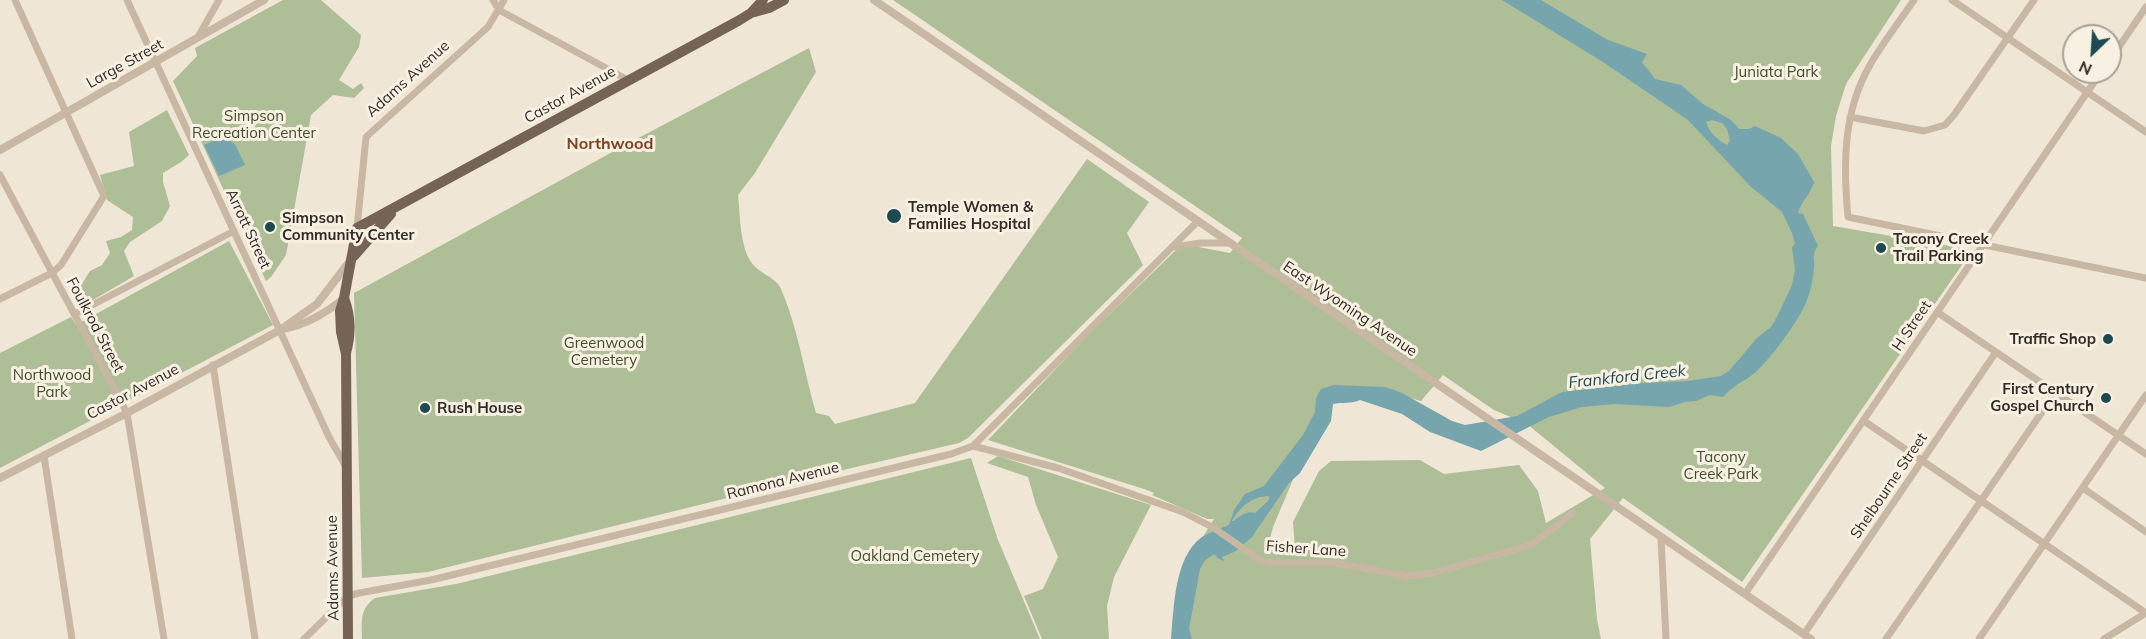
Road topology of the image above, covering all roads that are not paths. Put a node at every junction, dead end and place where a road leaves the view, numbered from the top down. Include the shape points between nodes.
1 (15, 0) edge
2 (127, 0) edge
3 (219, 0) edge
4 (264, 0) edge
5 (493, 0) edge
6 (504, 0) edge
7 (763, 0) edge
8 (784, 0) edge
9 (874, 0) edge
10 (1914, 0) edge
11 (1952, 0) edge
12 (2034, 0) edge
13 (2146, 7) edge
14 (499, 10) junction
15 (751, 13) junction
16 (2007, 38) junction
17 (197, 39) junction
18 (2122, 42) edge
19 (156, 62) junction
20 (628, 80) junction
21 (2094, 84) edge
22 (2088, 92) junction
23 (67, 112) junction
24 (1850, 117) junction
25 (2146, 132) edge
26 (0, 150) edge
27 (0, 175) edge
28 (402, 203) junction
29 (1198, 221) junction
30 (357, 228) junction
31 (234, 231) junction
32 (1231, 243) junction
33 (1983, 244) junction
34 (1172, 248) junction
35 (352, 259) junction
36 (52, 273) junction
37 (2146, 278) edge
38 (344, 298) junction
39 (0, 299) edge
40 (1937, 312) junction
41 (75, 314) junction
42 (280, 330) junction
43 (1996, 352) junction
44 (213, 365) junction
45 (2055, 393) junction
46 (2146, 395) edge
47 (127, 413) junction
48 (1864, 421) junction
49 (2118, 435) junction
50 (973, 446) junction
51 (2146, 454) edge
52 (44, 456) junction
53 (1923, 460) junction
54 (346, 468) junction
55 (0, 478) edge
56 (2083, 488) junction
57 (1981, 501) junction
58 (1573, 513) dead end
59 (2146, 532) edge
60 (1661, 538) junction
61 (2045, 544) junction
62 (1745, 594) junction
63 (348, 596) junction
64 (2146, 613) edge
65 (1807, 637) edge
66 (72, 639) edge
67 (164, 639) edge
68 (255, 639) edge
69 (304, 639) edge
70 (348, 639) edge
71 (1666, 639) edge
72 (1886, 639) edge
73 (1979, 639) edge
74 (2104, 639) edge

1 - 23 street
2 - 19 street, Arrott Street
3 - 17 street
4 - 17 street, Large Street
5 - 14 street
6 - 14 street, Adams Avenue
7 - 15 main road, Castor Avenue
8 - 15 main road, Castor Avenue
9 - 29 street, East Wyoming Avenue
10 - 24 street via 1870,65
11 - 16 street
12 - 16 street
13 - 18 street
14 - 20 street
14 - 30 street, Adams Avenue via 488,27 366,137
15 - 20 main road, Castor Avenue
16 - 22 street
16 - 24 street via 1945,124 1924,131
17 - 19 street, Large Street
19 - 23 street, Large Street
19 - 31 street, Arrott Street
20 - 28 main road, Castor Avenue
21 - 22 street, H Street
22 - 25 street
22 - 33 street, H Street
23 - 26 street, Large Street
23 - 36 street via 104,196
24 - 33 street via 1845,148 1848,217
27 - 36 street, Foulkrod Street
28 - 30 main road, Castor Avenue
28 - 35 main road, Castor Avenue
29 - 32 street, East Wyoming Avenue
29 - 34 street, Ramona Avenue
30 - 35 main road, Adams Avenue
31 - 41 street
31 - 42 street, Arrott Street
32 - 34 street
32 - 60 street, East Wyoming Avenue
33 - 37 street
33 - 40 street, H Street
34 - 50 street, Ramona Avenue
35 - 38 main road, Adams Avenue
35 - 42 street, Castor Avenue via 317,304
36 - 39 street
36 - 41 street, Foulkrod Street
38 - 42 street, Castor Avenue via 322,314
38 - 54 main road, Adams Avenue via 349,311 350,341 346,354
40 - 43 street
40 - 48 street, H Street
41 - 47 street, Foulkrod Street
42 - 44 street, Castor Avenue
42 - 54 street, Arrott Street
43 - 45 street
43 - 53 street, Shelbourne Street
44 - 47 street, Castor Avenue
44 - 68 street
45 - 49 street
45 - 57 street
46 - 49 street
47 - 52 street, Castor Avenue
47 - 67 street, Foulkrod Street
48 - 53 street
48 - 62 street, H Street
49 - 51 street
49 - 56 street
50 - 58 street, Fisher Lane via 1058,468 1183,512 1261,561 1273,563 1333,563 1408,576 1432,573 1531,544
50 - 63 street, Ramona Avenue via 442,578
52 - 55 street, Castor Avenue
52 - 66 street
53 - 57 street
53 - 65 street, Shelbourne Street
54 - 63 main road, Adams Avenue
56 - 59 street
56 - 61 street
57 - 61 street
57 - 72 street
60 - 62 street, East Wyoming Avenue
60 - 71 street
61 - 64 street
61 - 73 street
62 - 65 street, East Wyoming Avenue
63 - 69 street
63 - 70 main road, Adams Avenue
64 - 74 street

